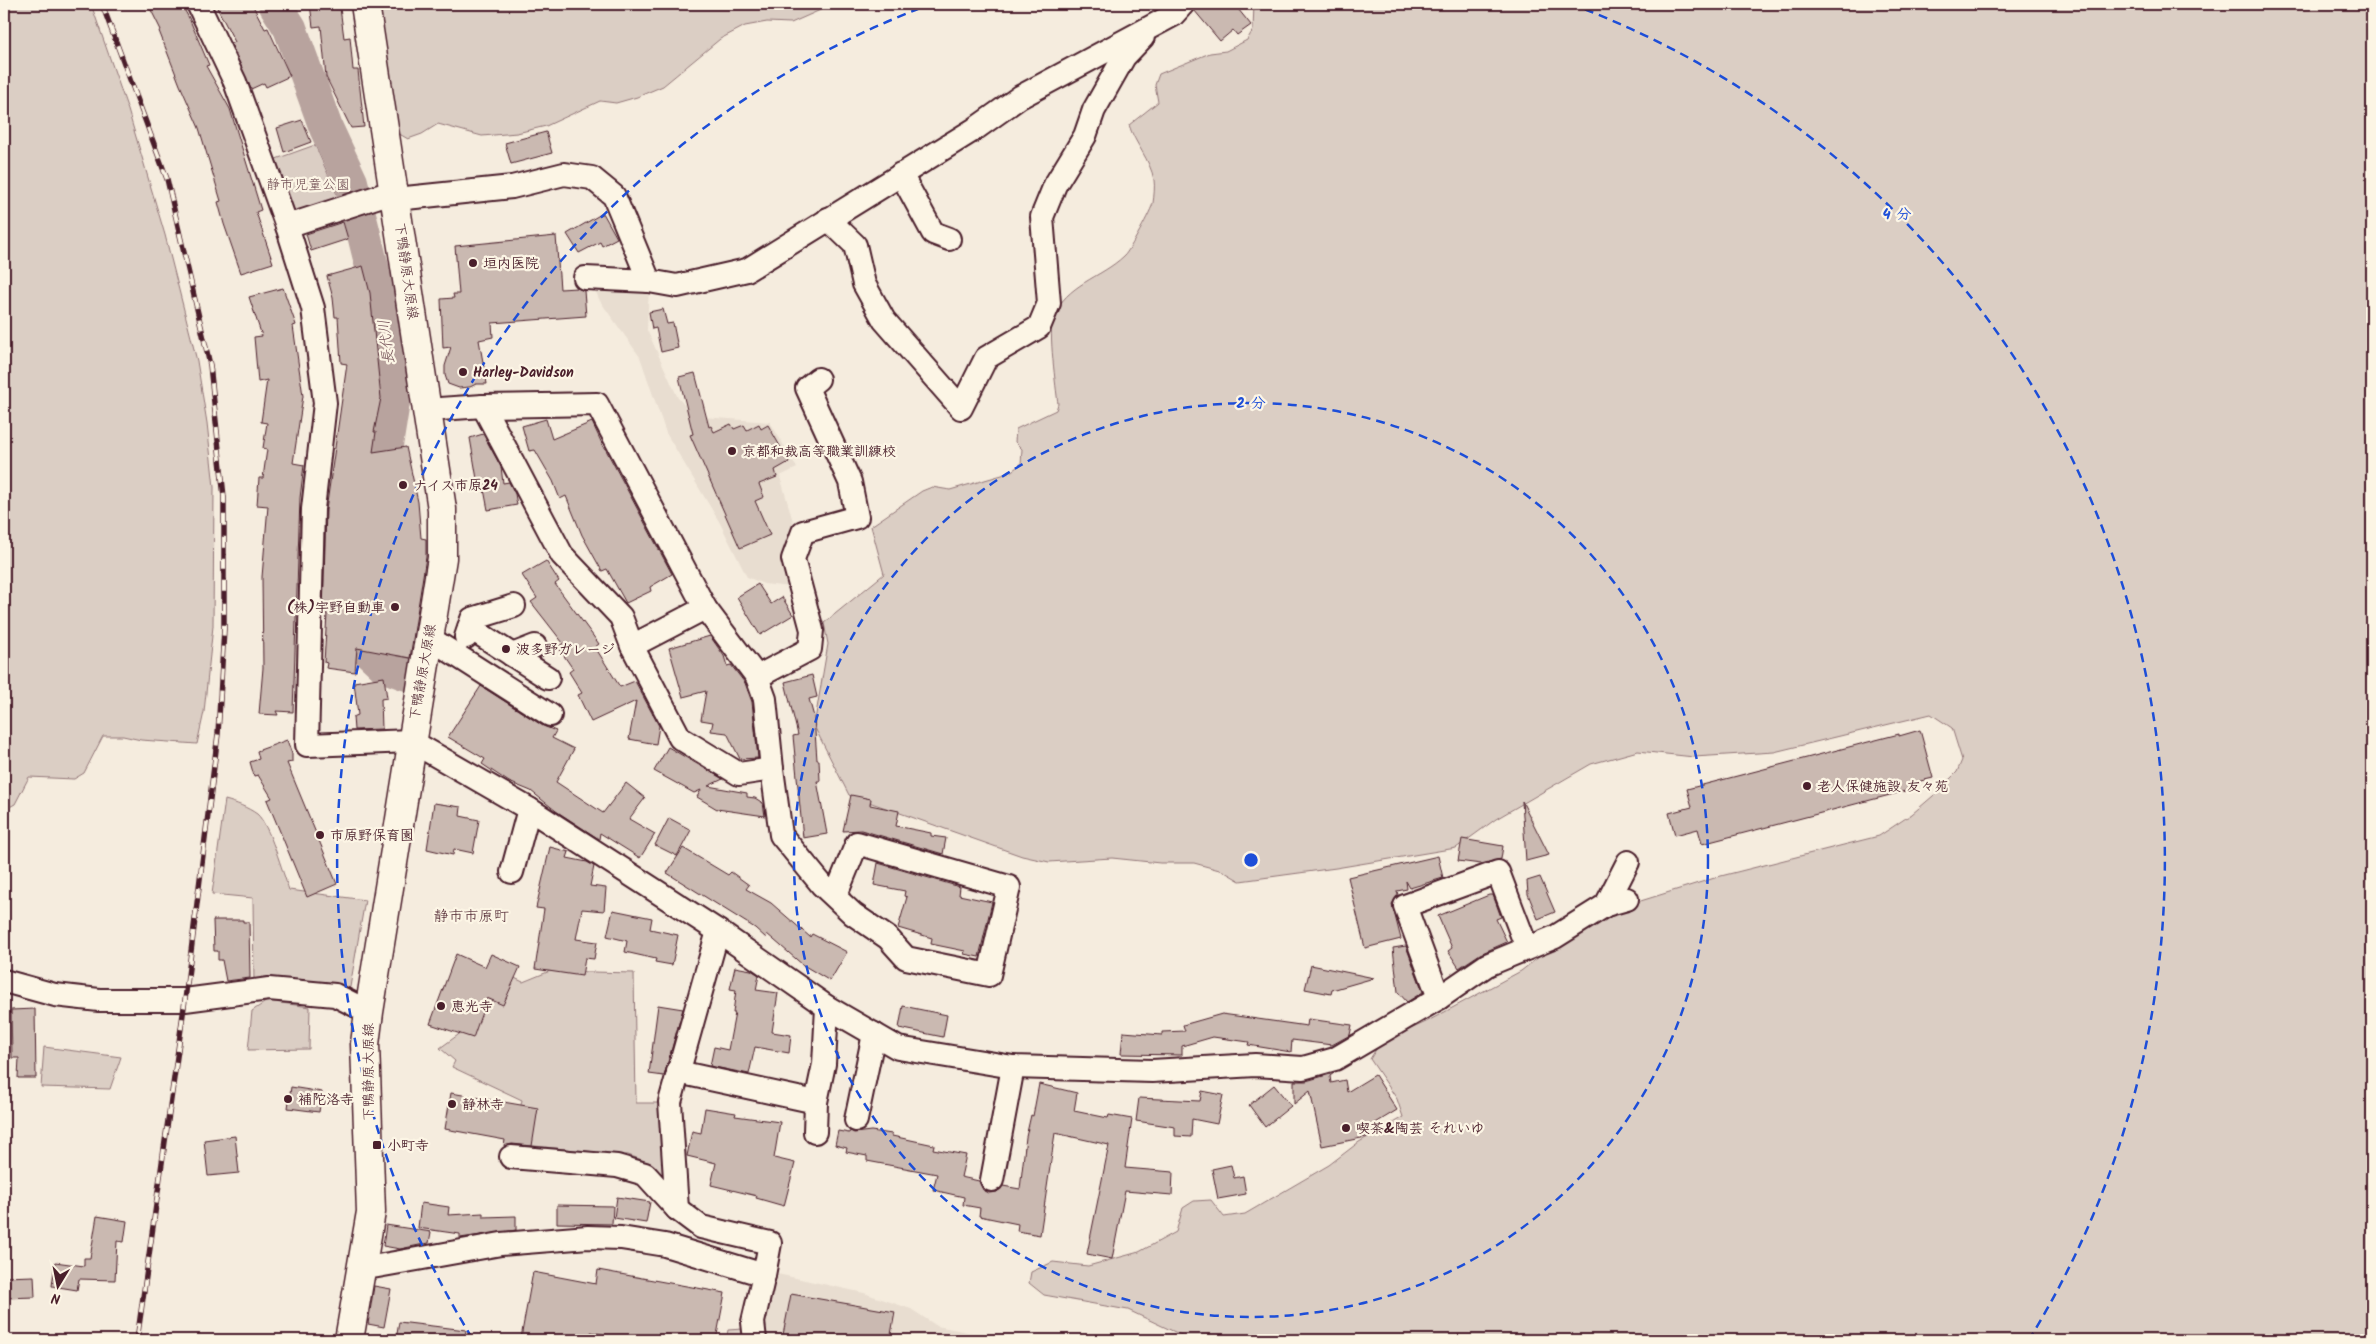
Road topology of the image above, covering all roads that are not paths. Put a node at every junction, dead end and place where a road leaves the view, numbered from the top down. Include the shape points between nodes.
1 (198, 4) edge
2 (366, 4) edge
3 (1183, 4) edge
4 (1155, 24) junction
5 (901, 174) junction
6 (389, 196) junction
7 (828, 219) junction
8 (287, 226) junction
9 (948, 239) dead end
10 (584, 278) dead end
11 (649, 281) junction
12 (818, 379) dead end
13 (483, 406) junction
14 (426, 410) junction
15 (514, 606) dead end
16 (705, 608) junction
17 (469, 627) junction
18 (428, 637) junction
19 (535, 646) dead end
20 (632, 646) junction
21 (512, 655) junction
22 (459, 657) junction
23 (757, 677) junction
24 (548, 678) dead end
25 (550, 715) dead end
26 (411, 741) junction
27 (772, 769) junction
28 (529, 809) junction
29 (1628, 862) dead end
30 (512, 872) dead end
31 (835, 897) junction
32 (718, 931) junction
33 (1528, 948) junction
34 (4, 981) edge
35 (1439, 998) junction
36 (827, 1008) junction
37 (369, 1012) junction
38 (874, 1034) junction
39 (1013, 1067) junction
40 (678, 1072) junction
41 (816, 1102) junction
42 (856, 1120) dead end
43 (814, 1132) dead end
44 (511, 1157) dead end
45 (992, 1180) dead end
46 (677, 1209) junction
47 (361, 1269) junction
48 (764, 1275) junction
49 (349, 1340) edge
50 (754, 1340) edge

1 - 8 street via 235,82
2 - 6 main road, 下鴨静原大原線
3 - 4 street via 1173,15
4 - 5 street via 1020,97
4 - 7 street via 1124,57 1094,110 1086,136 1055,185 1042,216 1049,304 1038,327 986,358 961,408 884,320 864,284 855,245
5 - 7 street
5 - 9 street via 934,232
6 - 8 street
6 - 11 street via 512,187 564,174 592,178 614,196
6 - 14 main road, 下鴨静原大原線
7 - 11 street via 747,270 678,286
8 - 26 street via 313,308 324,403 313,509 307,745
10 - 11 street
12 - 23 street via 807,388 850,482 857,517 803,532 793,559 812,630 810,649
13 - 14 street
13 - 16 street via 597,404
13 - 20 street via 562,555 621,617
14 - 18 main road, 下鴨静原大原線 via 442,509 442,558
15 - 17 street via 472,619
16 - 20 street
16 - 23 street
17 - 21 street
17 - 22 street
18 - 22 street
18 - 26 main road, 下鴨静原大原線
19 - 21 street
20 - 27 street via 680,738 739,774
21 - 24 street
22 - 25 street
23 - 27 street via 765,699
26 - 28 street
26 - 37 main road, 下鴨静原大原線
27 - 31 street via 781,835
28 - 30 street
28 - 32 street
29 - 33 street via 1617,902 1555,937
31 - 31 street via 888,938 906,958 989,975 1009,887 857,843
32 - 36 street
32 - 40 street
33 - 35 street via 1487,965
33 - 35 street via 1498,872 1405,906
34 - 37 street via 55,995 99,1000 185,1000 269,988 336,995
35 - 39 street via 1335,1059 1303,1068 1255,1065 1152,1071
36 - 38 street
36 - 41 street via 824,1064
37 - 47 main road, 下鴨静原大原線 via 365,1044 371,1212
38 - 39 street via 898,1048
38 - 42 street
39 - 45 street
40 - 41 street
40 - 46 street via 670,1102
41 - 43 street
44 - 46 street via 617,1166 645,1174
46 - 48 street via 701,1228 770,1243
47 - 48 street via 501,1244 588,1237 665,1245
47 - 49 main road, 下鴨静原大原線
48 - 50 street via 753,1322

